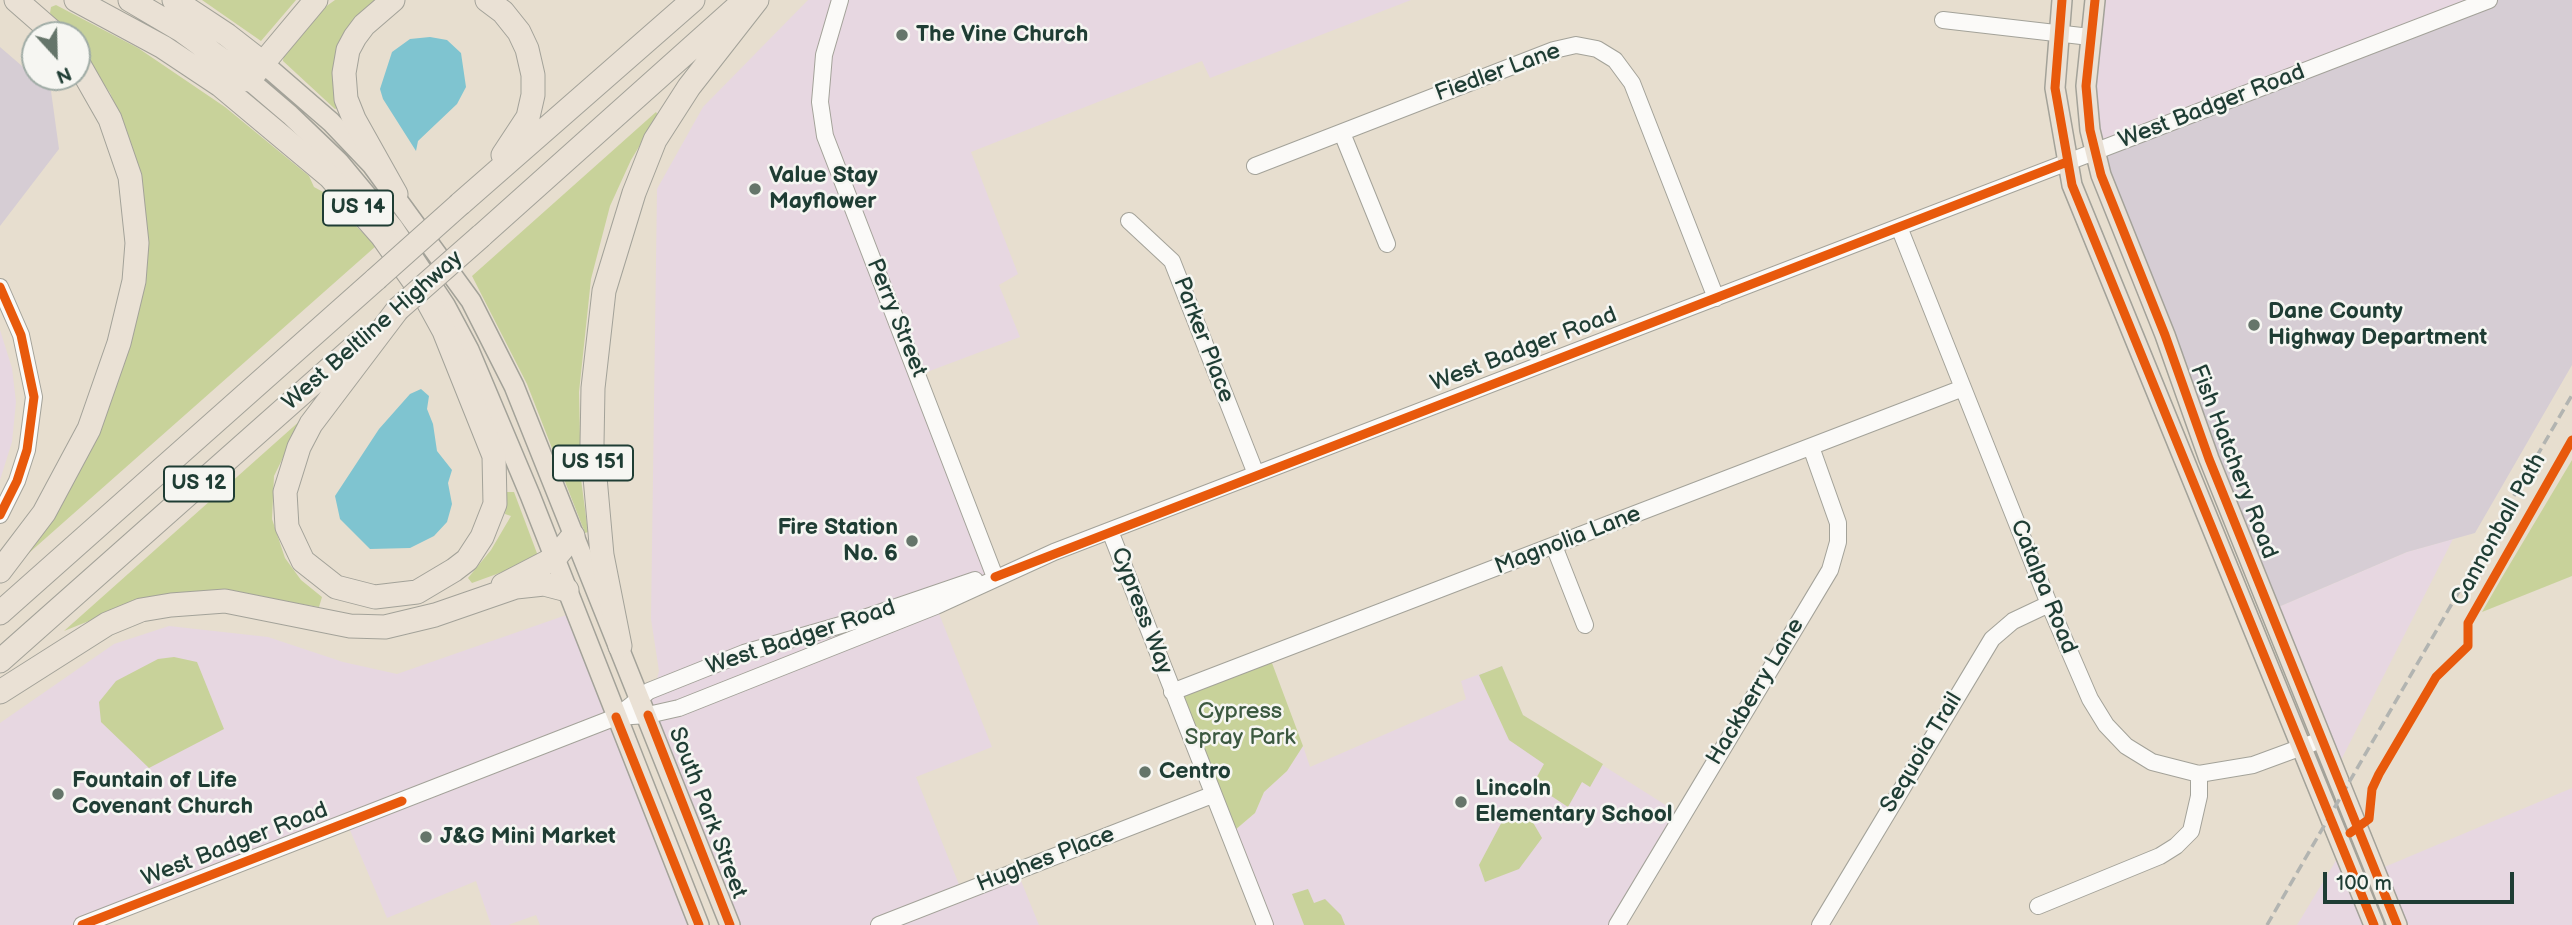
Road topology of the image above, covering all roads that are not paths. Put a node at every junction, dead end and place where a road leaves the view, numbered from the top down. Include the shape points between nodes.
1 (16, 0) edge
2 (76, 0) edge
3 (130, 0) edge
4 (174, 0) edge
5 (316, 0) edge
6 (393, 0) edge
7 (487, 0) edge
8 (693, 0) edge
9 (745, 0) edge
10 (757, 0) edge
11 (840, 0) edge
12 (2062, 0) edge
13 (2095, 0) edge
14 (2489, 0) edge
15 (1943, 20) dead end
16 (40, 21) edge
17 (2058, 33) junction
18 (2090, 37) junction
19 (256, 71) junction
20 (91, 85) edge
21 (1342, 133) junction
22 (2095, 152) junction
23 (2067, 162) junction
24 (1255, 166) dead end
25 (488, 180) junction
26 (396, 194) junction
27 (1129, 221) dead end
28 (1899, 227) junction
29 (1387, 244) dead end
30 (0, 287) edge
31 (1716, 298) junction
32 (398, 309) junction
33 (1963, 388) junction
34 (1811, 447) junction
35 (1256, 474) junction
36 (0, 515) edge
37 (1110, 531) junction
38 (573, 536) junction
39 (1554, 547) junction
40 (555, 558) junction
41 (0, 571) edge
42 (995, 577) junction
43 (567, 590) junction
44 (482, 596) junction
45 (2049, 604) junction
46 (0, 613) edge
47 (1585, 625) dead end
48 (621, 646) junction
49 (0, 661) edge
50 (0, 692) edge
51 (1172, 692) junction
52 (640, 696) junction
53 (648, 715) junction
54 (616, 717) junction
55 (2321, 740) junction
56 (2302, 748) junction
57 (2199, 774) junction
58 (1212, 795) junction
59 (2039, 905) dead end
60 (82, 925) edge
61 (699, 925) edge
62 (730, 925) edge
63 (879, 925) edge
64 (1265, 925) edge
65 (1617, 925) edge
66 (1820, 925) edge
67 (2374, 925) edge
68 (2397, 925) edge

1 - 16 highway
2 - 32 highway, US 14 via 163,47 220,85 330,177 382,236 444,331 494,456 495,504 467,560 416,592 375,597 336,587 303,561 289,534 284,500 293,462 311,424
3 - 19 highway, US 14
4 - 19 highway, US 14 via 227,35
5 - 19 highway
6 - 26 highway via 355,37 344,73 354,120
7 - 25 highway via 503,12 523,41 534,86 523,126
8 - 25 highway, West Beltline Highway / US 12
9 - 32 highway, West Beltline Highway / US 12, bridge
10 - 48 highway, US 151 via 667,119 640,175 604,291 593,388 593,458 598,531
11 - 42 street, Perry Street via 824,55 820,102 825,135
12 - 17 main road, Fish Hatchery Road
13 - 18 main road, Fish Hatchery Road
14 - 22 street, West Badger Road
15 - 17 street
17 - 18 street
17 - 23 main road, Fish Hatchery Road via 2055,88
18 - 22 main road, Fish Hatchery Road via 2086,86
19 - 26 main road, South Park Street / US 14 via 331,122
19 - 40 main road, South Park Street / US 151 via 393,227 445,305 469,350
20 - 41 highway via 110,118 130,177 137,243 134,281 119,343 89,429 44,513
21 - 24 street, Fiedler Lane
21 - 29 street
21 - 31 street, Fiedler Lane via 1554,50 1576,45 1597,49 1615,60 1632,83
22 - 23 street, West Badger Road
22 - 55 main road, Fish Hatchery Road via 2209,459
23 - 28 street, West Badger Road
23 - 56 main road, Fish Hatchery Road via 2072,185
25 - 46 highway, West Beltline Highway / US 12, bridge
26 - 38 main road, South Park Street / US 14 via 456,278 492,342
27 - 35 street, Parker Place via 1172,261
28 - 31 street, West Badger Road
28 - 33 street, Catalpa Road
30 - 36 street via 22,335 34,397 27,450
31 - 35 street, West Badger Road
32 - 49 highway, West Beltline Highway / US 12
33 - 34 street, Magnolia Lane
33 - 45 street, Catalpa Road
34 - 39 street, Magnolia Lane
34 - 65 street, Hackberry Lane via 1838,523 1830,570
35 - 37 street, West Badger Road
37 - 42 street, West Badger Road
37 - 51 street, Cypress Way
38 - 40 highway
38 - 48 main road, South Park Street / US 14
39 - 47 street
39 - 51 street, Magnolia Lane
40 - 43 main road, South Park Street / US 151
40 - 44 highway
42 - 52 street, West Badger Road via 958,584 858,620 774,643
42 - 53 street, West Badger Road via 817,654 667,712
43 - 44 highway via 544,584
43 - 54 main road, South Park Street / US 151
44 - 50 highway via 435,615 385,627 350,626 225,601 148,609 107,624
45 - 57 street, Catalpa Road via 2106,725 2126,746 2152,762
45 - 66 street, Sequoia Trail via 2014,621 1992,639
48 - 52 main road, South Park Street / US 151
51 - 58 street, Cypress Way
52 - 53 main road, South Park Street / US 151
52 - 54 street, West Badger Road
53 - 54 street, West Badger Road
53 - 62 main road, South Park Street / US 151
54 - 60 street, West Badger Road
54 - 61 main road, South Park Street / US 151
55 - 56 street, Catalpa Road
55 - 68 main road, Fish Hatchery Road
56 - 57 street, Catalpa Road via 2253,765
56 - 67 main road, Fish Hatchery Road
57 - 59 street via 2191,831 2176,846
58 - 63 street, Hughes Place
58 - 64 street, Cypress Way

